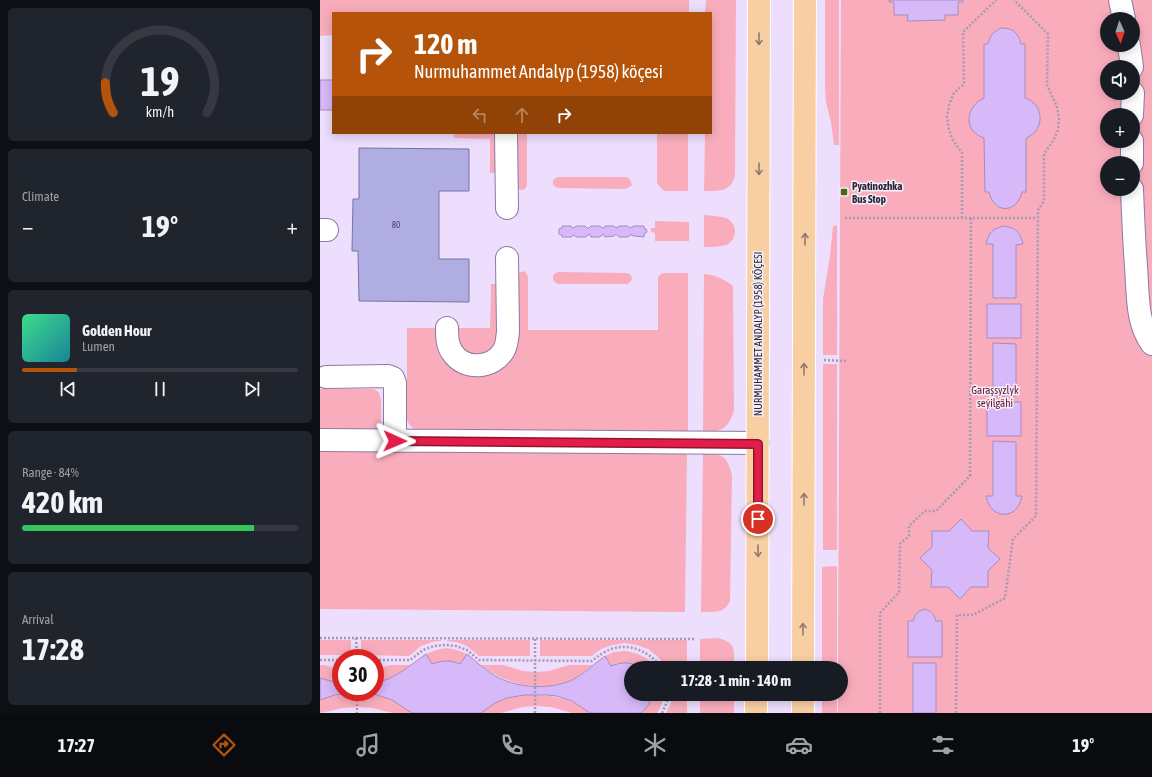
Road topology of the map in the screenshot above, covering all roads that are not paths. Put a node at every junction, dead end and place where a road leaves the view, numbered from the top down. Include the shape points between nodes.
1 (759, 0) edge
2 (805, 0) edge
3 (1120, 0) edge
4 (1123, 12) edge
5 (506, 134) edge
6 (1132, 196) edge
7 (507, 208) dead end
8 (507, 258) dead end
9 (447, 328) dead end
10 (1152, 344) edge
11 (326, 377) dead end
12 (320, 440) edge
13 (395, 441) junction
14 (758, 444) junction
15 (757, 661) edge
16 (803, 661) edge
17 (756, 701) edge
18 (803, 701) edge
19 (756, 713) edge
20 (803, 713) edge

1 -> 14 main road, NURMUHAMMET ANDALYP (1958) KÖÇESI
16 -> 2 main road
3 - 4 street
5 - 7 street
6 - 10 street via 1141,318 1146,336
8 - 9 street via 508,332 504,350 499,357 482,366 459,360 448,345
11 - 13 street via 393,378
12 - 13 street
13 - 14 street
14 -> 15 main road, NURMUHAMMET ANDALYP (1958) KÖÇESI
17 - 19 main road
18 - 20 main road

